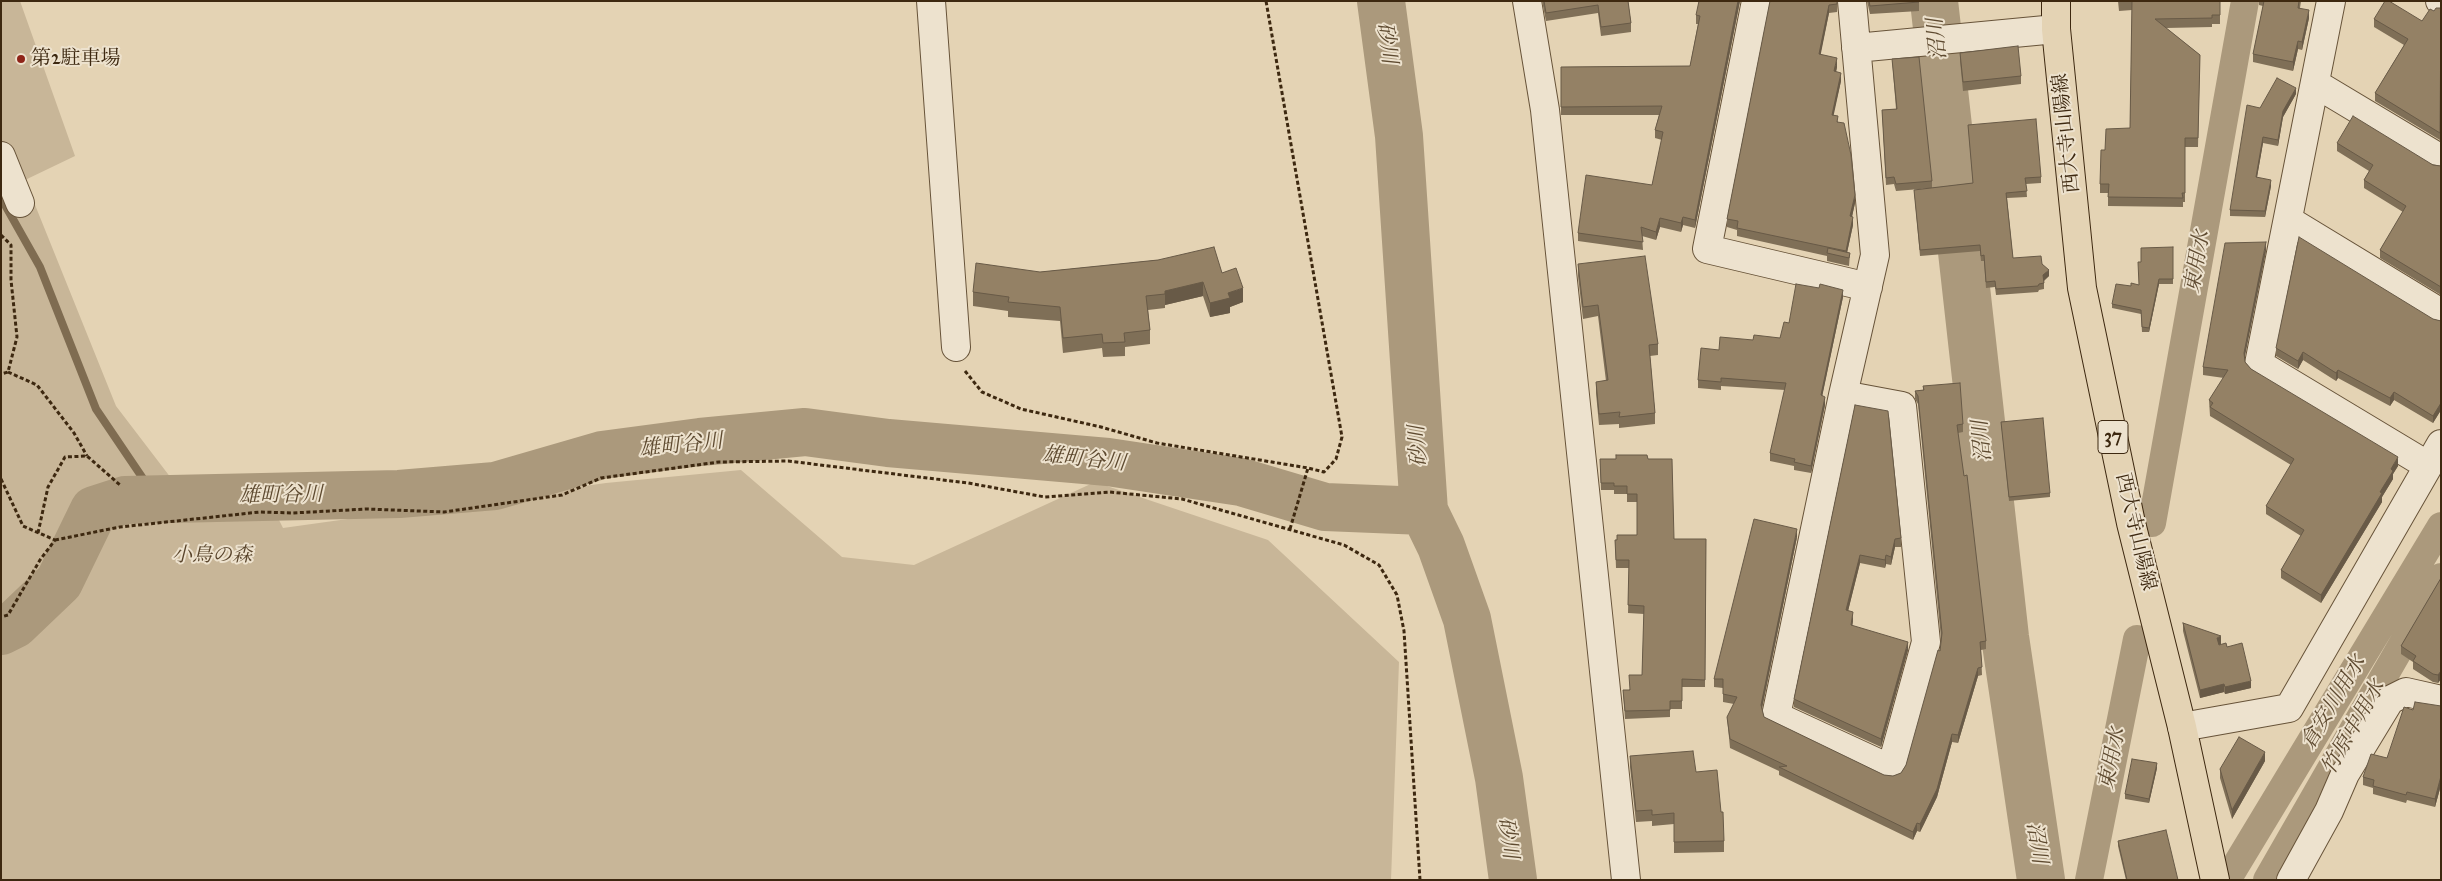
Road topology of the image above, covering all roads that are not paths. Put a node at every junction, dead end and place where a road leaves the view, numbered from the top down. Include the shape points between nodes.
1 (931, 1) edge
2 (1527, 1) edge
3 (1756, 1) edge
4 (1852, 1) edge
5 (2056, 1) edge
6 (2331, 1) edge
7 (2056, 29) junction
8 (1856, 48) junction
9 (2316, 84) junction
10 (1, 156) edge
11 (2441, 159) edge
12 (20, 203) dead end
13 (2288, 220) junction
14 (1868, 288) junction
15 (2441, 313) edge
16 (956, 347) road end
17 (1843, 395) junction
18 (2434, 454) edge
19 (2441, 700) edge
20 (2182, 727) junction
21 (2213, 873) edge
22 (1626, 880) edge
23 (2291, 880) edge

1 - 16 street
2 - 22 street via 1546,119
3 - 14 street via 1708,249
4 - 8 street
5 - 7 main road, 西大寺山陽線 / 37
6 - 9 street
7 - 8 street
7 - 20 main road, 西大寺山陽線 / 37 via 2082,288 2131,523
8 - 14 street via 1875,255
9 - 11 street
9 - 13 street
10 - 12 street
13 - 15 street
13 - 18 street via 2259,364
14 - 17 street
17 - 17 street via 1902,406 1926,642 1891,769 1776,716
18 - 20 street via 2289,708
19 - 23 street via 2406,692 2390,700 2345,774 2329,811
20 - 21 main road, 西大寺山陽線 / 37

